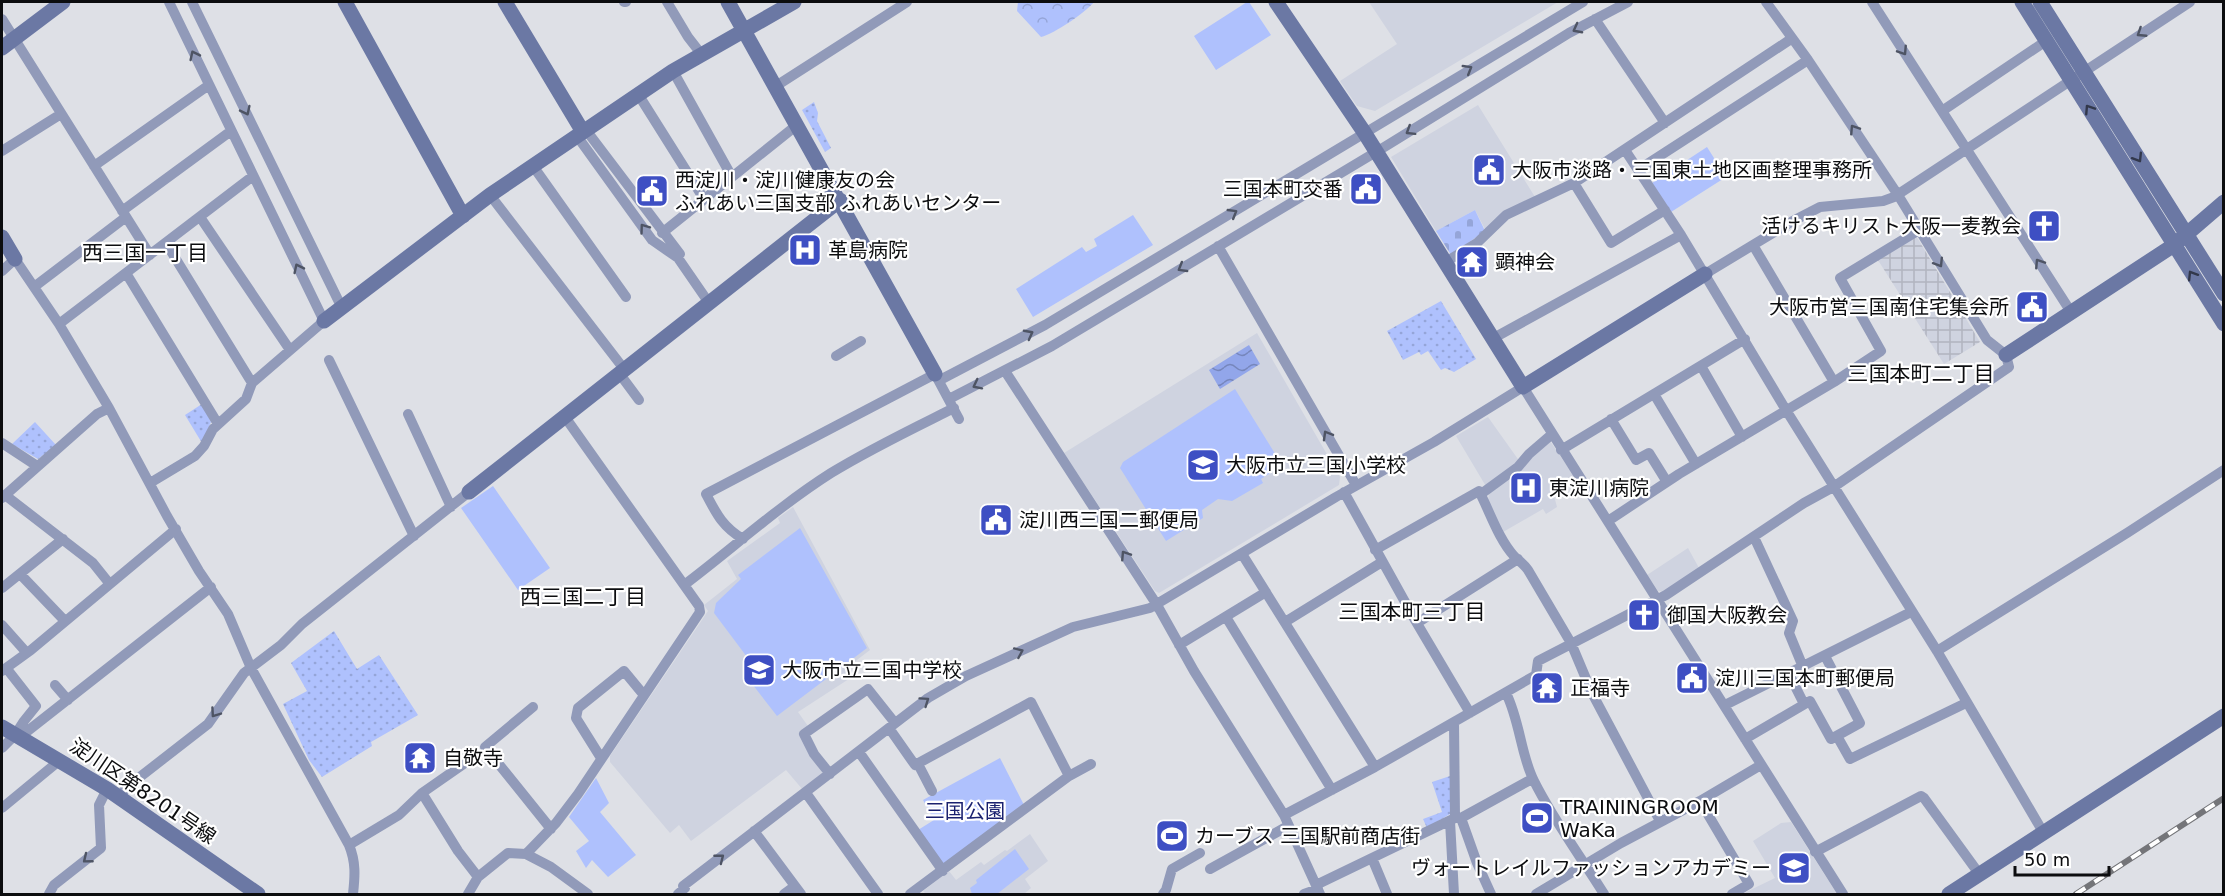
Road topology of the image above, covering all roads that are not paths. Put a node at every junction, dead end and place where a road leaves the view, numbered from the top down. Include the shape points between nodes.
1 (63, 2) edge
2 (169, 2) edge
3 (192, 2) edge
4 (345, 2) edge
5 (505, 2) edge
6 (667, 2) edge
7 (728, 2) edge
8 (794, 2) edge
9 (907, 2) edge
10 (1276, 2) edge
11 (1583, 2) edge
12 (1628, 2) edge
13 (1766, 2) edge
14 (1872, 2) edge
15 (2022, 2) edge
16 (2040, 2) edge
17 (2190, 2) edge
18 (1595, 19) junction
19 (2, 20) edge
20 (745, 31) junction
21 (1791, 39) junction
22 (2046, 41) junction
23 (7, 43) edge
24 (702, 55) junction
25 (1808, 60) junction
26 (2083, 70) junction
27 (673, 71) junction
28 (2070, 80) junction
29 (209, 85) junction
30 (776, 86) junction
31 (638, 94) junction
32 (1942, 111) junction
33 (61, 114) junction
34 (1665, 123) junction
35 (797, 125) junction
36 (231, 131) junction
37 (1364, 132) junction
38 (582, 133) junction
39 (1965, 149) junction
40 (1625, 150) junction
41 (2, 151) edge
42 (1376, 151) junction
43 (94, 166) junction
44 (533, 166) junction
45 (1638, 170) junction
46 (253, 176) junction
47 (732, 177) junction
48 (1574, 183) junction
49 (490, 195) junction
50 (1898, 195) junction
51 (704, 199) junction
52 (840, 200) junction
53 (2223, 202) edge
54 (1665, 210) junction
55 (124, 214) junction
56 (463, 216) junction
57 (200, 217) junction
58 (1210, 226) junction
59 (1919, 230) junction
60 (662, 233) junction
61 (1681, 235) junction
62 (2186, 235) junction
63 (2, 237) edge
64 (166, 243) junction
65 (1219, 245) junction
66 (1753, 245) junction
67 (2174, 245) junction
68 (150, 255) junction
69 (15, 259) junction
70 (1444, 263) junction
71 (2, 271) edge
72 (126, 273) junction
73 (1705, 274) junction
74 (34, 287) junction
75 (2223, 294) edge
76 (626, 297) dead end
77 (1088, 299) junction
78 (711, 301) junction
79 (342, 306) junction
80 (2072, 312) junction
81 (1098, 317) junction
82 (324, 321) junction
83 (59, 324) junction
84 (2223, 324) edge
85 (1492, 339) junction
86 (1745, 339) junction
87 (861, 341) dead end
88 (290, 350) junction
89 (997, 351) junction
90 (2006, 355) junction
91 (836, 356) dead end
92 (329, 360) dead end
93 (1701, 366) junction
94 (1006, 370) junction
95 (622, 371) junction
96 (938, 377) junction
97 (1834, 382) junction
98 (252, 383) junction
99 (1523, 387) junction
100 (1654, 394) junction
101 (639, 400) dead end
102 (951, 404) junction
103 (109, 408) junction
104 (1786, 410) junction
105 (408, 414) dead end
106 (565, 417) junction
107 (959, 419) dead end
108 (1611, 420) junction
109 (218, 424) junction
110 (1551, 435) junction
111 (1742, 437) junction
112 (2, 443) edge
113 (1561, 450) junction
114 (1696, 464) junction
115 (37, 466) junction
116 (2223, 470) edge
117 (1667, 482) junction
118 (150, 483) junction
119 (1356, 486) junction
120 (1834, 486) junction
121 (469, 492) joint
122 (1344, 492) junction
123 (1481, 494) junction
124 (3, 497) edge
125 (451, 507) junction
126 (1608, 520) junction
127 (176, 529) junction
128 (414, 536) junction
129 (1754, 537) junction
130 (63, 539) junction
131 (743, 539) junction
132 (1375, 550) junction
133 (1242, 554) junction
134 (1518, 559) junction
135 (1382, 562) junction
136 (20, 574) junction
137 (109, 583) junction
138 (684, 585) junction
139 (211, 587) junction
140 (2, 588) edge
141 (1266, 592) junction
142 (1656, 600) junction
143 (1157, 604) junction
144 (1911, 612) junction
145 (1226, 617) junction
146 (64, 620) junction
147 (1285, 622) junction
148 (1417, 623) junction
149 (2, 625) edge
150 (1571, 643) junction
151 (1179, 645) junction
152 (1936, 651) junction
153 (26, 652) junction
154 (1825, 656) junction
155 (1803, 666) junction
156 (251, 668) junction
157 (4, 670) edge
158 (1789, 674) junction
159 (55, 685) dead end
160 (1506, 693) junction
161 (643, 694) junction
162 (68, 700) junction
163 (1966, 703) junction
164 (1804, 704) junction
165 (1725, 705) junction
166 (533, 707) dead end
167 (1470, 713) junction
168 (2223, 716) edge
169 (1454, 722) junction
170 (892, 725) junction
171 (2, 727) edge
172 (18, 736) junction
173 (1837, 736) junction
174 (1745, 739) junction
175 (2, 748) edge
176 (859, 752) junction
177 (602, 758) junction
178 (59, 761) junction
179 (468, 761) dead end
180 (918, 764) junction
181 (1091, 764) dead end
182 (1761, 765) junction
183 (1375, 767) junction
184 (831, 774) junction
185 (1069, 776) junction
186 (1533, 779) junction
187 (932, 790) dead end
188 (1332, 790) junction
189 (113, 793) junction
190 (422, 793) junction
191 (806, 793) junction
192 (1700, 801) junction
193 (2, 808) edge
194 (1455, 819) junction
195 (1286, 820) junction
196 (1660, 821) junction
197 (551, 829) junction
198 (754, 831) junction
199 (2043, 832) junction
200 (349, 845) junction
201 (1815, 852) junction
202 (1200, 853) dead end
203 (526, 854) junction
204 (1372, 858) junction
205 (1585, 865) junction
206 (1210, 869) dead end
207 (943, 871) junction
208 (1980, 875) junction
209 (478, 877) junction
210 (1318, 889) edge
211 (573, 890) edge
212 (798, 890) edge
213 (49, 894) edge
214 (257, 894) edge
215 (353, 894) edge
216 (468, 894) edge
217 (588, 894) edge
218 (680, 894) edge
219 (784, 894) edge
220 (878, 894) edge
221 (910, 894) edge
222 (1163, 894) edge
223 (1304, 894) edge
224 (1388, 894) edge
225 (1454, 894) edge
226 (1491, 894) edge
227 (1536, 894) edge
228 (1604, 894) edge
229 (1732, 894) edge
230 (1843, 894) edge
231 (1949, 894) edge

1 - 23 street
29 -> 2 street
3 -> 79 street
4 - 56 street
5 - 38 street
6 - 24 street
7 - 20 street
8 - 20 street
9 - 30 street
10 - 37 street
37 -> 11 street
12 - 18 street
13 - 21 street
14 -> 32 street
15 - 22 street
16 - 26 street
17 -> 26 street
18 - 34 street
18 -> 42 street
19 - 23 street
20 - 24 street
20 - 30 street
21 - 25 street
21 - 34 street
22 - 28 street
22 - 32 street
23 - 33 street
24 - 27 street
25 - 45 street
50 -> 25 street
26 - 28 street
26 -> 62 street
27 - 31 street
27 - 47 street
28 - 39 street
67 -> 28 street
29 - 36 street
29 - 43 street
30 - 35 street
31 - 38 street
31 - 51 street
32 - 39 street
33 - 41 street
33 - 43 street
34 - 40 street
35 - 47 street
35 - 52 street
36 - 46 street
36 - 55 street
37 - 42 street
58 -> 37 street
38 - 44 street
38 - 60 street
78 -> 38 street via 678,258 652,240
39 - 50 street
80 -> 39 street
40 - 45 street
40 - 48 street
42 - 65 street
42 - 70 street
43 - 55 street
44 - 49 street
44 - 76 street
45 - 54 street
46 - 57 street
82 -> 46 street
47 - 51 street
48 - 54 street via 1611,243
48 - 70 street via 1506,215 1477,243
49 - 56 street
49 - 95 street
50 - 59 street
50 - 66 street via 1883,201 1820,207
51 - 60 street
52 - 78 street
52 - 96 street
53 - 62 street
54 - 61 street
55 - 68 street
55 - 74 street
56 - 79 street
57 - 64 street
57 - 88 street
58 - 65 street
58 - 77 street
59 -> 90 street via 1987,340
59 - 97 street via 1840,278 1881,351
60 - 78 street via 683,257
61 - 73 street
61 - 85 street
62 - 67 street
62 - 75 street
63 - 69 street
64 - 68 street
64 - 98 street
65 -> 81 street
119 -> 65 street
66 - 73 street
66 - 97 street
67 - 80 street
84 -> 67 street
68 - 72 street
69 - 71 street
69 - 74 street
70 - 85 street
72 - 83 street
72 - 109 street
73 - 86 street
73 - 99 street
74 - 83 street
77 - 81 street via 1087,307
89 -> 77 street
78 - 95 street
79 - 82 street
80 - 90 street
81 - 94 street
82 - 88 street
83 - 103 street
85 - 99 street
86 - 93 street
86 - 104 street
87 - 91 street
88 - 98 street
89 - 94 street
89 - 96 street
90 - 120 street via 2009,367
92 - 128 street
93 - 100 street
93 - 111 street
94 -> 102 street
143 -> 94 street
95 - 101 street
95 - 106 street
96 - 102 street
96 - 131 street via 706,494 721,521
97 - 104 street
98 - 109 street via 246,399
99 - 110 street
99 - 119 street
100 - 108 street
100 - 114 street
102 - 107 street
102 - 131 street via 831,473
103 - 115 street
103 - 118 street
104 - 111 street
104 - 120 street
105 - 125 street
106 - 121 street
106 - 138 street
108 - 113 street
108 - 117 street via 1636,460 1649,453
109 - 118 street via 195,456
110 - 113 street
110 - 123 street via 1518,467
111 - 114 street
112 - 115 street
113 - 126 street
114 - 117 street
115 - 124 street
116 - 152 street
117 - 126 street
118 - 127 street
119 - 122 street
120 - 129 street
120 - 144 street
121 - 125 street
122 - 132 street
122 - 133 street
123 - 132 street via 1479,491
123 - 134 street via 1498,530
124 - 130 street
125 - 128 street
126 - 142 street
127 - 137 street
127 - 139 street
128 - 156 street
129 - 142 street
129 - 155 street via 1793,621 1789,633
130 - 136 street
130 - 137 street via 93,563
131 - 138 street
132 - 135 street
133 - 141 street
133 - 143 street
134 - 148 street
134 - 150 street
135 - 147 street
135 - 148 street
136 - 140 street
136 - 146 street
137 - 146 street
138 - 161 street via 700,612
139 - 156 street via 228,614
139 - 162 street
141 - 145 street
141 - 147 street
142 - 150 street
142 - 165 street
143 - 151 street
170 -> 143 street via 966,676 1072,627
144 - 152 street
144 - 154 street
145 - 151 street
145 - 188 street
146 - 153 street
147 - 183 street
148 - 167 street
149 - 153 street
150 - 160 street via 1538,661 1536,675
150 - 196 street via 1592,693
151 - 195 street
152 - 163 street
153 - 157 street
154 - 155 street
154 - 173 street via 1860,723
155 - 158 street
156 -> 189 street via 208,724 127,787
156 - 200 street
157 - 172 street via 36,706
158 - 164 street
158 - 165 street
159 - 162 street
160 - 167 street
160 - 186 street
161 - 177 street
161 - 177 street via 624,671 578,708 576,718
162 - 172 street
163 - 173 street via 1850,759
163 - 199 street
164 - 173 street via 1810,700 1831,739
164 - 174 street
165 - 174 street
166 - 197 street via 485,747
167 - 169 street
168 - 199 street
169 - 183 street
169 - 194 street
170 - 176 street
170 - 180 street via 915,765
170 - 184 street via 868,689 804,734
171 - 172 street, 淀川区第8201号線
172 - 175 street
172 - 178 street, 淀川区第8201号線
174 - 182 street
176 - 184 street
176 - 207 street
177 - 197 street
178 - 189 street, 淀川区第8201号線
178 - 193 street
179 - 190 street
180 - 185 street via 1031,702
180 - 187 street
181 - 185 street
182 - 192 street
182 - 201 street
183 - 188 street
184 - 191 street
185 - 207 street
186 - 194 street
186 - 205 street
188 - 195 street
189 -> 213 street via 99,805 101,848 54,885
189 - 214 street, 淀川区第8201号線
190 - 200 street via 399,815
190 - 209 street
191 - 198 street
191 - 220 street
192 - 196 street
192 - 229 street via 1749,884
194 - 204 street
194 - 225 street
194 - 226 street
195 - 206 street
195 - 210 street
196 - 205 street
197 - 203 street
198 - 212 street
218 -> 198 street via 683,886
199 - 208 street
200 - 215 street via 355,869
201 - 208 street via 1921,796
201 - 230 street
202 - 222 street via 1172,869
203 - 209 street via 508,854
203 - 211 street via 551,867
204 - 210 street
204 - 224 street
205 - 227 street
205 - 228 street
207 - 221 street
208 - 231 street
209 - 216 street
210 - 223 street
211 - 217 street
212 - 219 street

